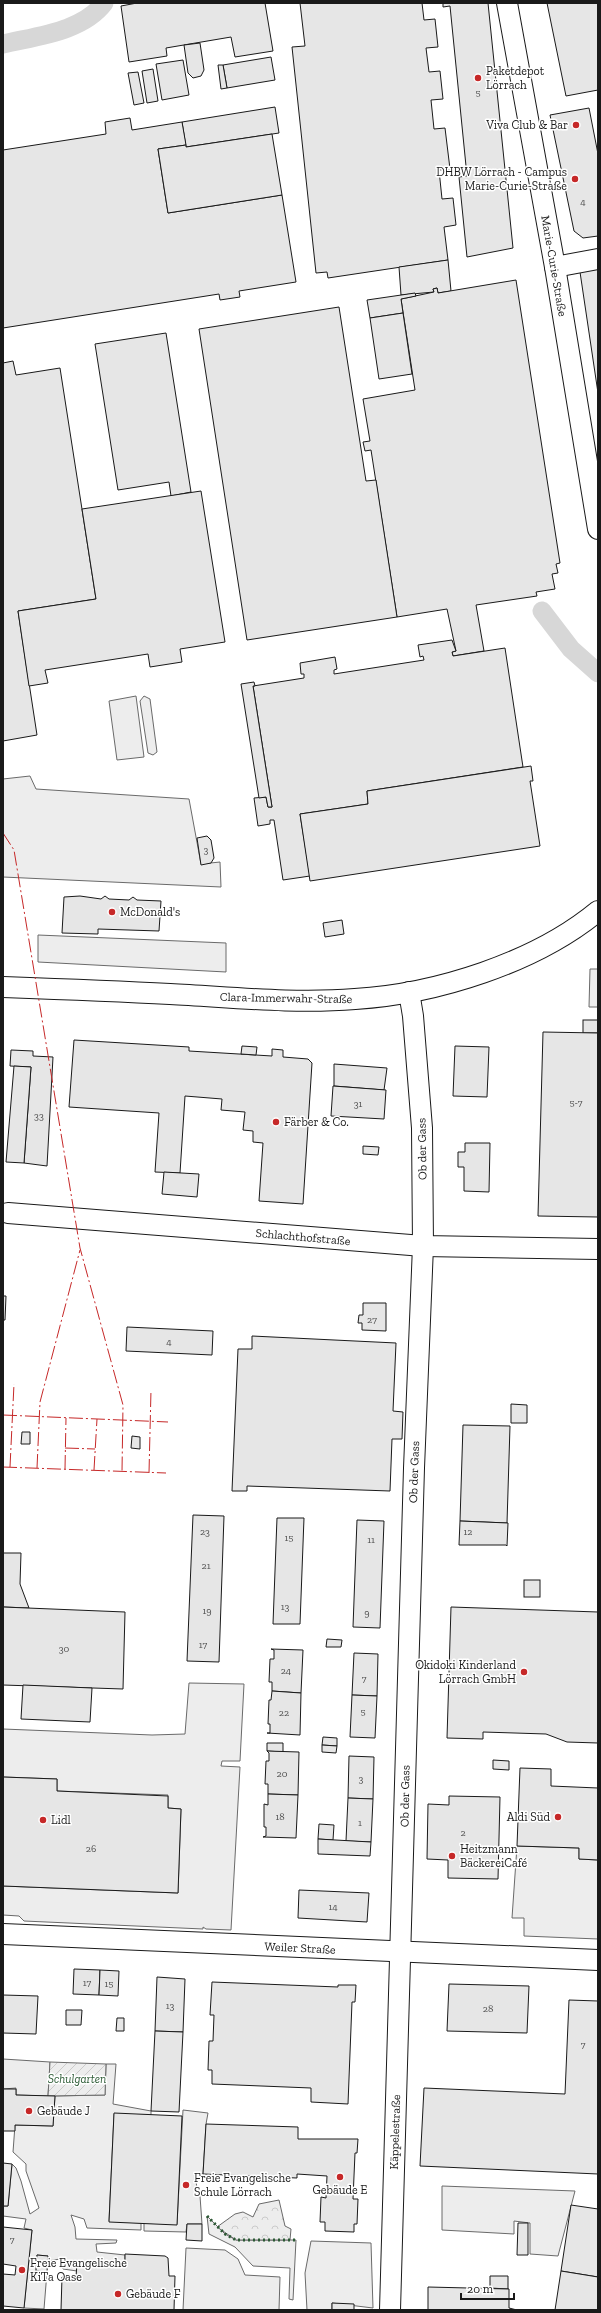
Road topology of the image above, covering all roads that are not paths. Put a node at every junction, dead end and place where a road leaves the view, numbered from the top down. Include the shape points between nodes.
1 (507, 3) edge
2 (598, 259) edge
3 (554, 267) junction
4 (598, 529) edge
5 (598, 911) edge
6 (3, 987) edge
7 (409, 992) junction
8 (8, 1213) dead end
9 (423, 1246) junction
10 (598, 1248) edge
11 (3, 1934) edge
12 (402, 1953) junction
13 (598, 1960) edge
14 (390, 2310) edge

1 - 3 street, Marie-Curie-Straße
2 - 3 street
3 - 4 street, Marie-Curie-Straße
5 - 7 street, Clara-Immerwahr-Straße via 564,936 528,955 478,973
6 - 7 street, Clara-Immerwahr-Straße via 300,1000 355,1000
7 - 9 street, Ob der Gass via 422,1128
8 - 9 street, Schlachthofstraße
9 - 10 street, Schlachthofstraße
9 - 12 street, Ob der Gass via 414,1468
11 - 12 street, Weiler Straße
12 - 13 street, Weiler Straße
12 - 14 street, Käppelestraße

